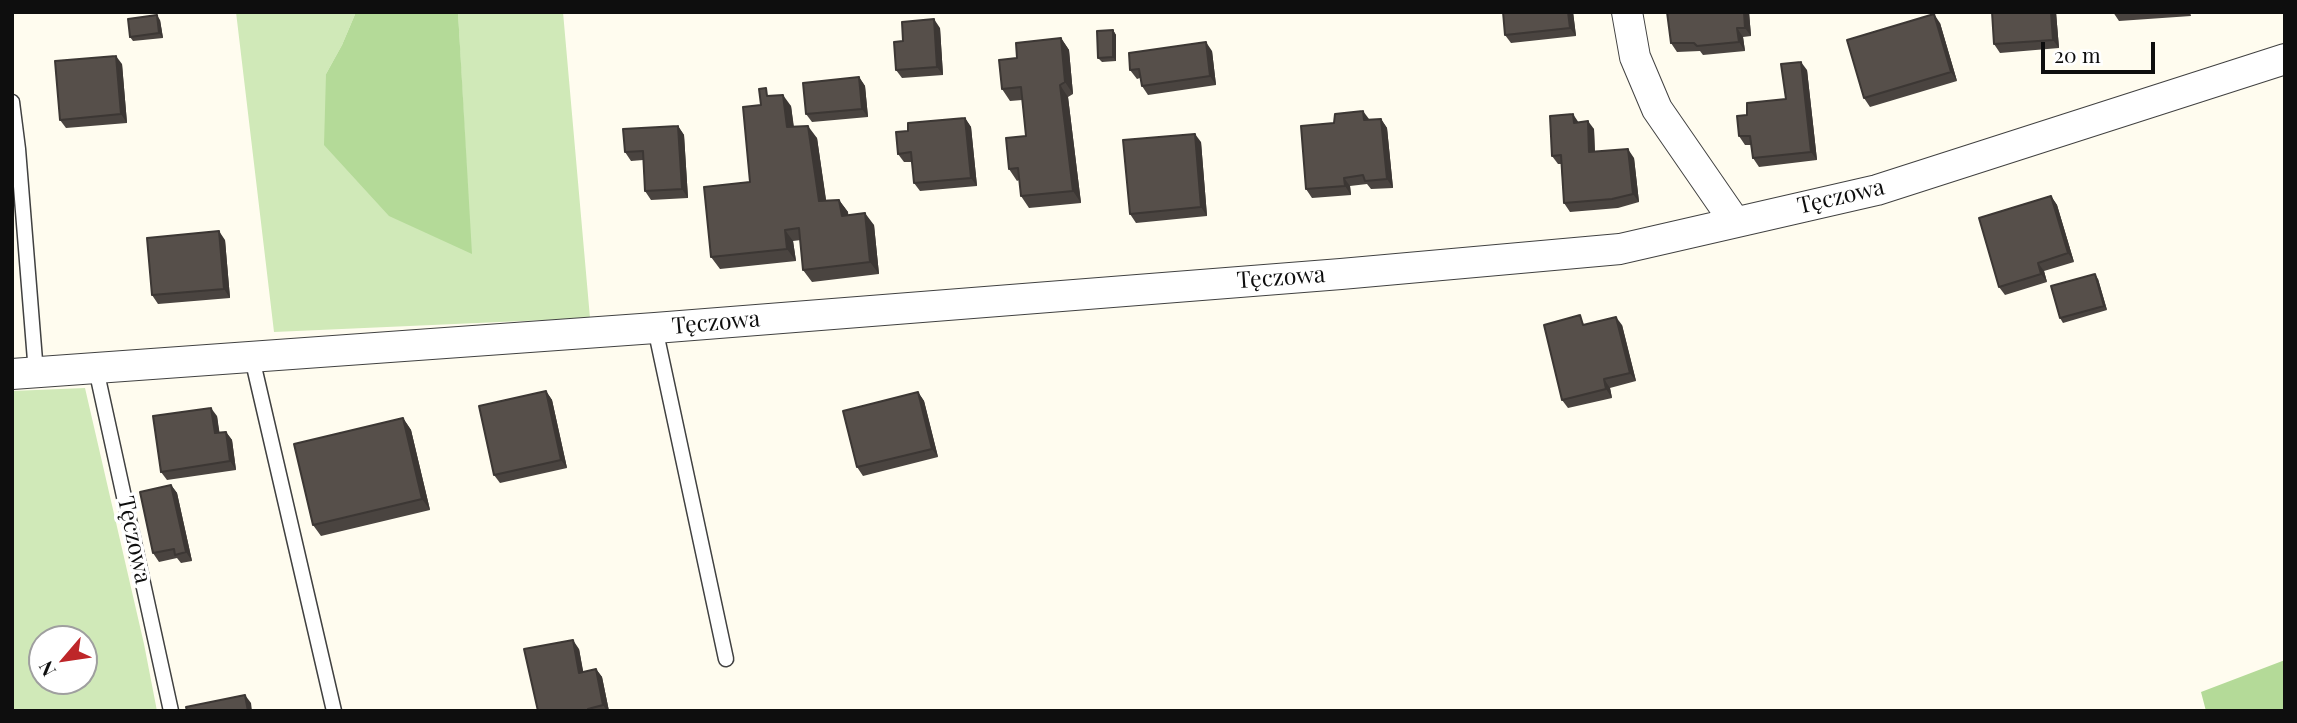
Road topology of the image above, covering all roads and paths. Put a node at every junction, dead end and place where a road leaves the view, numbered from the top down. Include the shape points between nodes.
1 (1627, 12) edge
2 (2285, 59) edge
3 (12, 103) edge
4 (1735, 222) junction
5 (655, 328) junction
6 (252, 358) junction
7 (96, 369) junction
8 (24, 374) edge
9 (726, 659) dead end
10 (171, 711) edge
11 (334, 711) edge

1 - 4 street via 1635,57 1657,109
2 - 4 street, Tęczowa via 1877,190
3 - 8 lane, Tęczowa via 18,149
4 - 5 street, Tęczowa via 1620,249
5 - 6 street, Tęczowa
5 - 9 lane
6 - 7 street, Tęczowa
6 - 11 lane
7 - 8 street, Tęczowa
7 - 10 lane, Tęczowa

